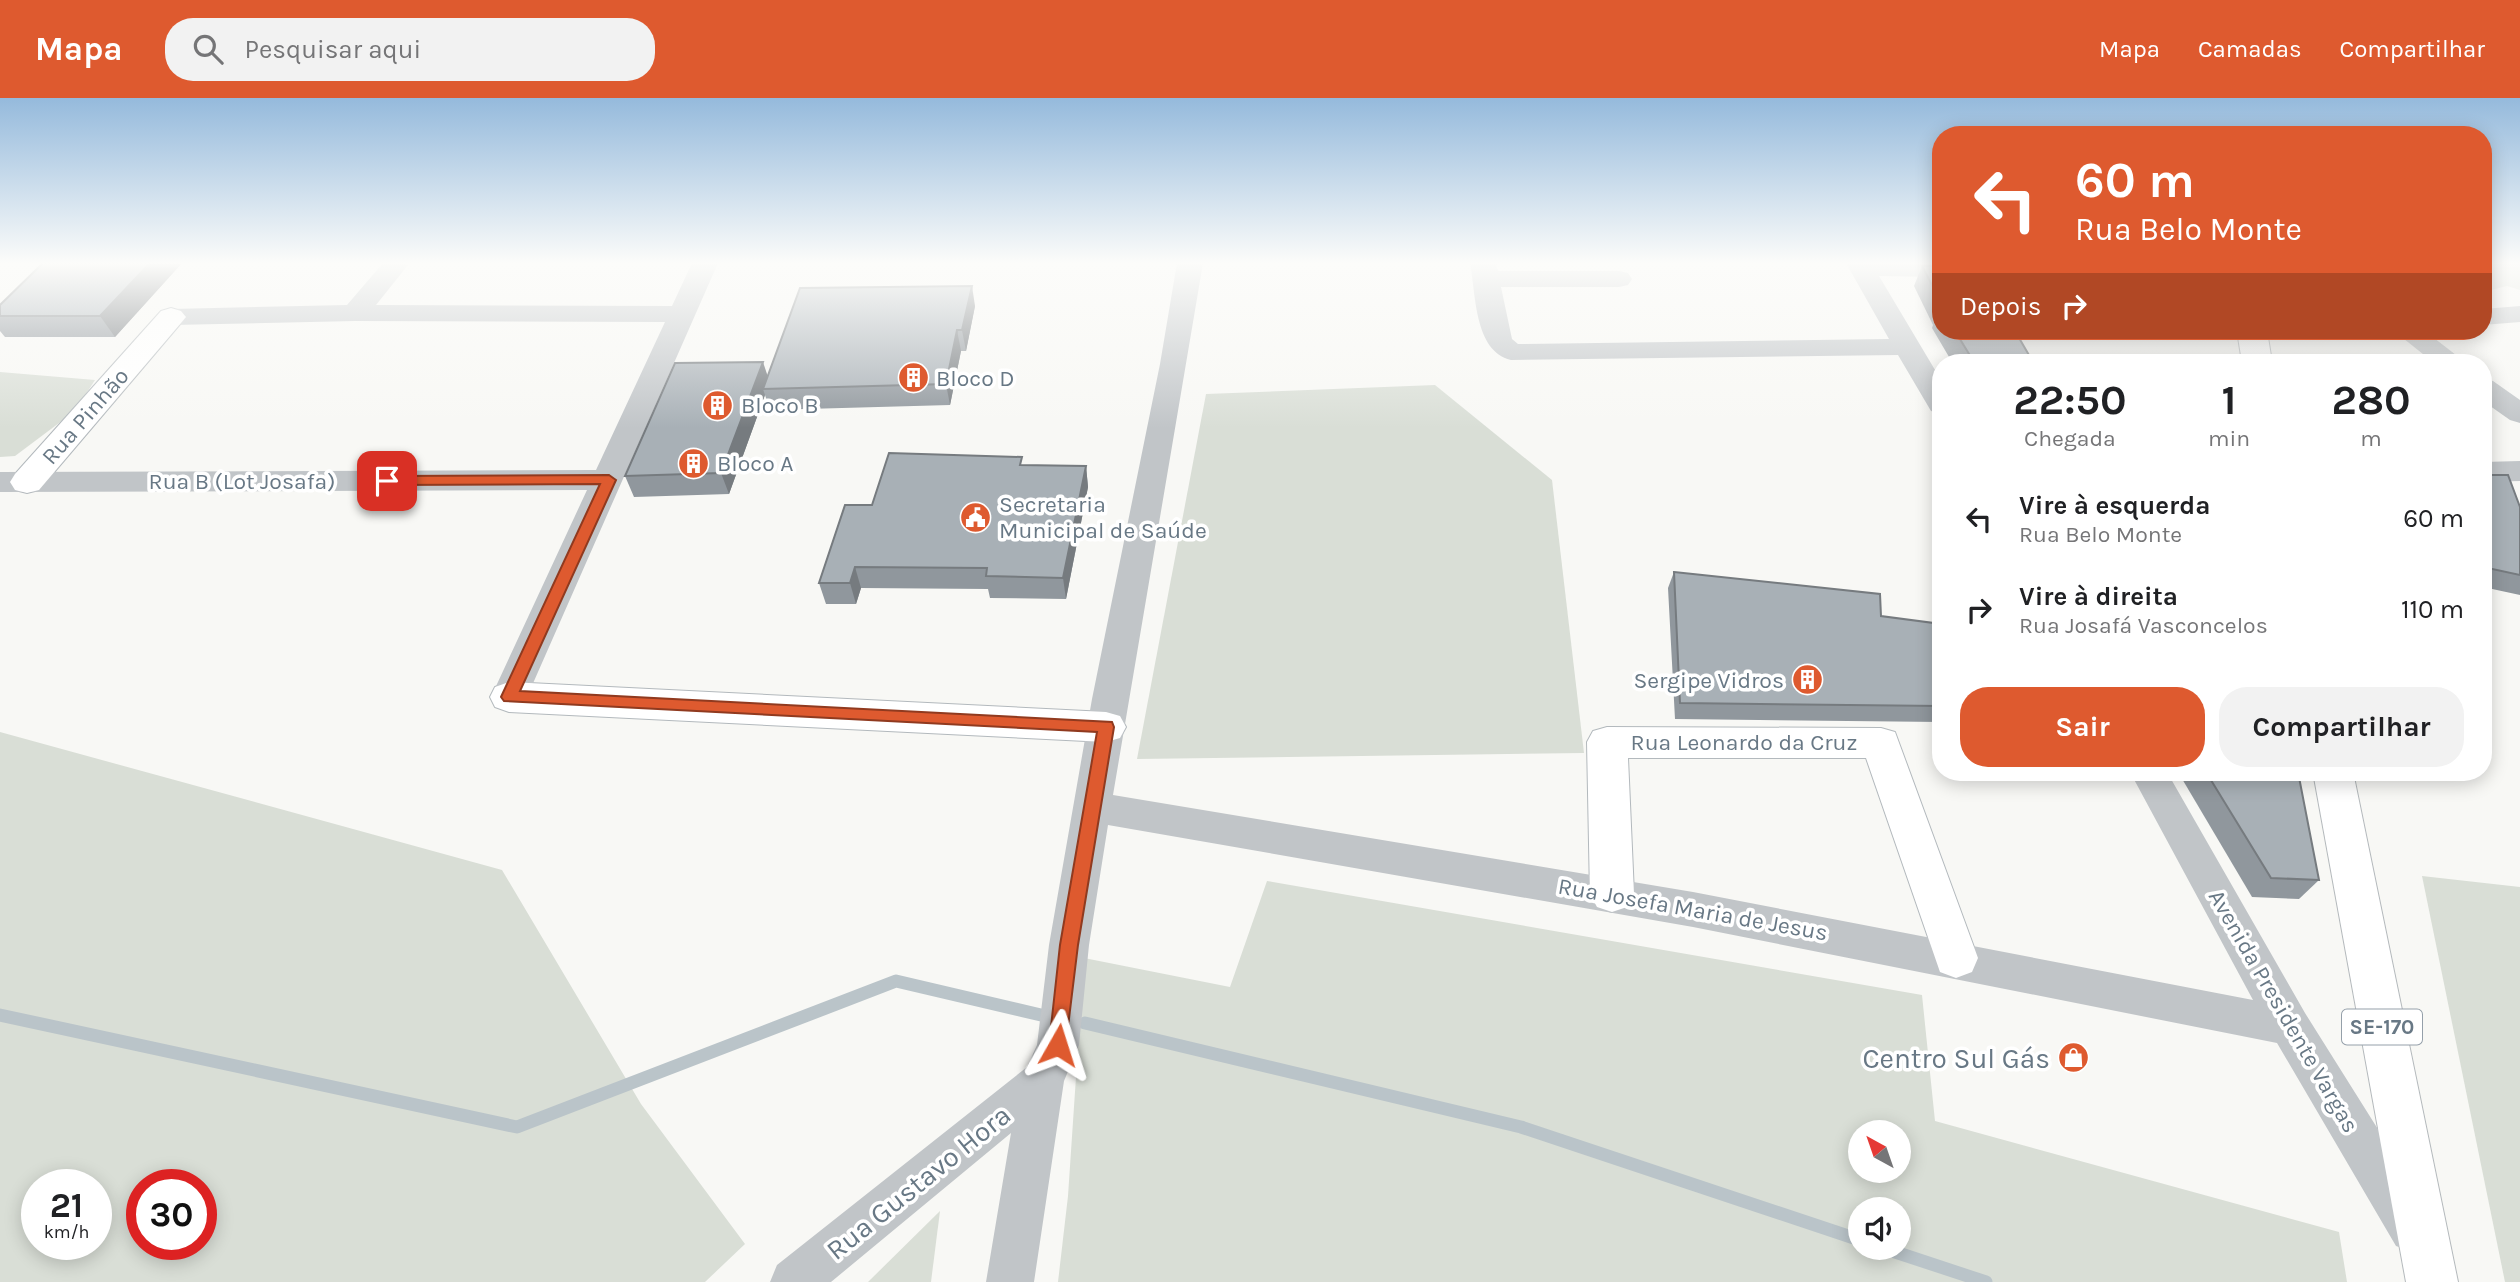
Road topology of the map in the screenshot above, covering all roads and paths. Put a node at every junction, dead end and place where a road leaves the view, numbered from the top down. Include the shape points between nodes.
1 (170, 318) edge
2 (679, 318) edge
3 (1181, 318) edge
4 (1494, 318) edge
5 (1892, 318) edge
6 (2420, 340) edge
7 (1908, 346) junction
8 (2440, 354) edge
9 (1932, 389) edge
10 (2492, 394) edge
11 (2520, 414) edge
12 (2520, 471) edge
13 (2492, 472) edge
14 (609, 480) junction
15 (14, 482) edge
16 (509, 697) joint
17 (1106, 727) junction
18 (2153, 781) edge
19 (2335, 781) edge
20 (1093, 807) junction
21 (1612, 894) junction
22 (1956, 958) junction
23 (2290, 1027) junction
24 (1042, 1082) junction
25 (2428, 1265) edge
26 (794, 1282) edge
27 (1010, 1282) edge

1 - 15 street, Rua Pinhão
2 - 14 street
3 - 17 street
4 - 7 street via 1499,342 1518,354
5 - 7 street
6 - 8 street
7 - 9 street
10 - 11 street
12 - 13 street
14 - 15 street, Rua B (Lot Josafa)
14 - 16 street
16 - 17 street
17 - 20 street
18 - 23 street, Avenida Presidente Vargas
19 - 25 street, SE-170
20 - 21 street, Rua Josefa Maria de Jesus
20 - 24 street via 1069,945 1058,1045
21 - 22 street, Rua Josefa Maria de Jesus
21 - 22 street, Rua Leonardo da Cruz via 1607,742 1881,743
22 - 23 street, Rua Josefa Maria de Jesus
23 - 25 street, Avenida Presidente Vargas
24 - 26 street, Rua Gustavo Hora
24 - 27 street

